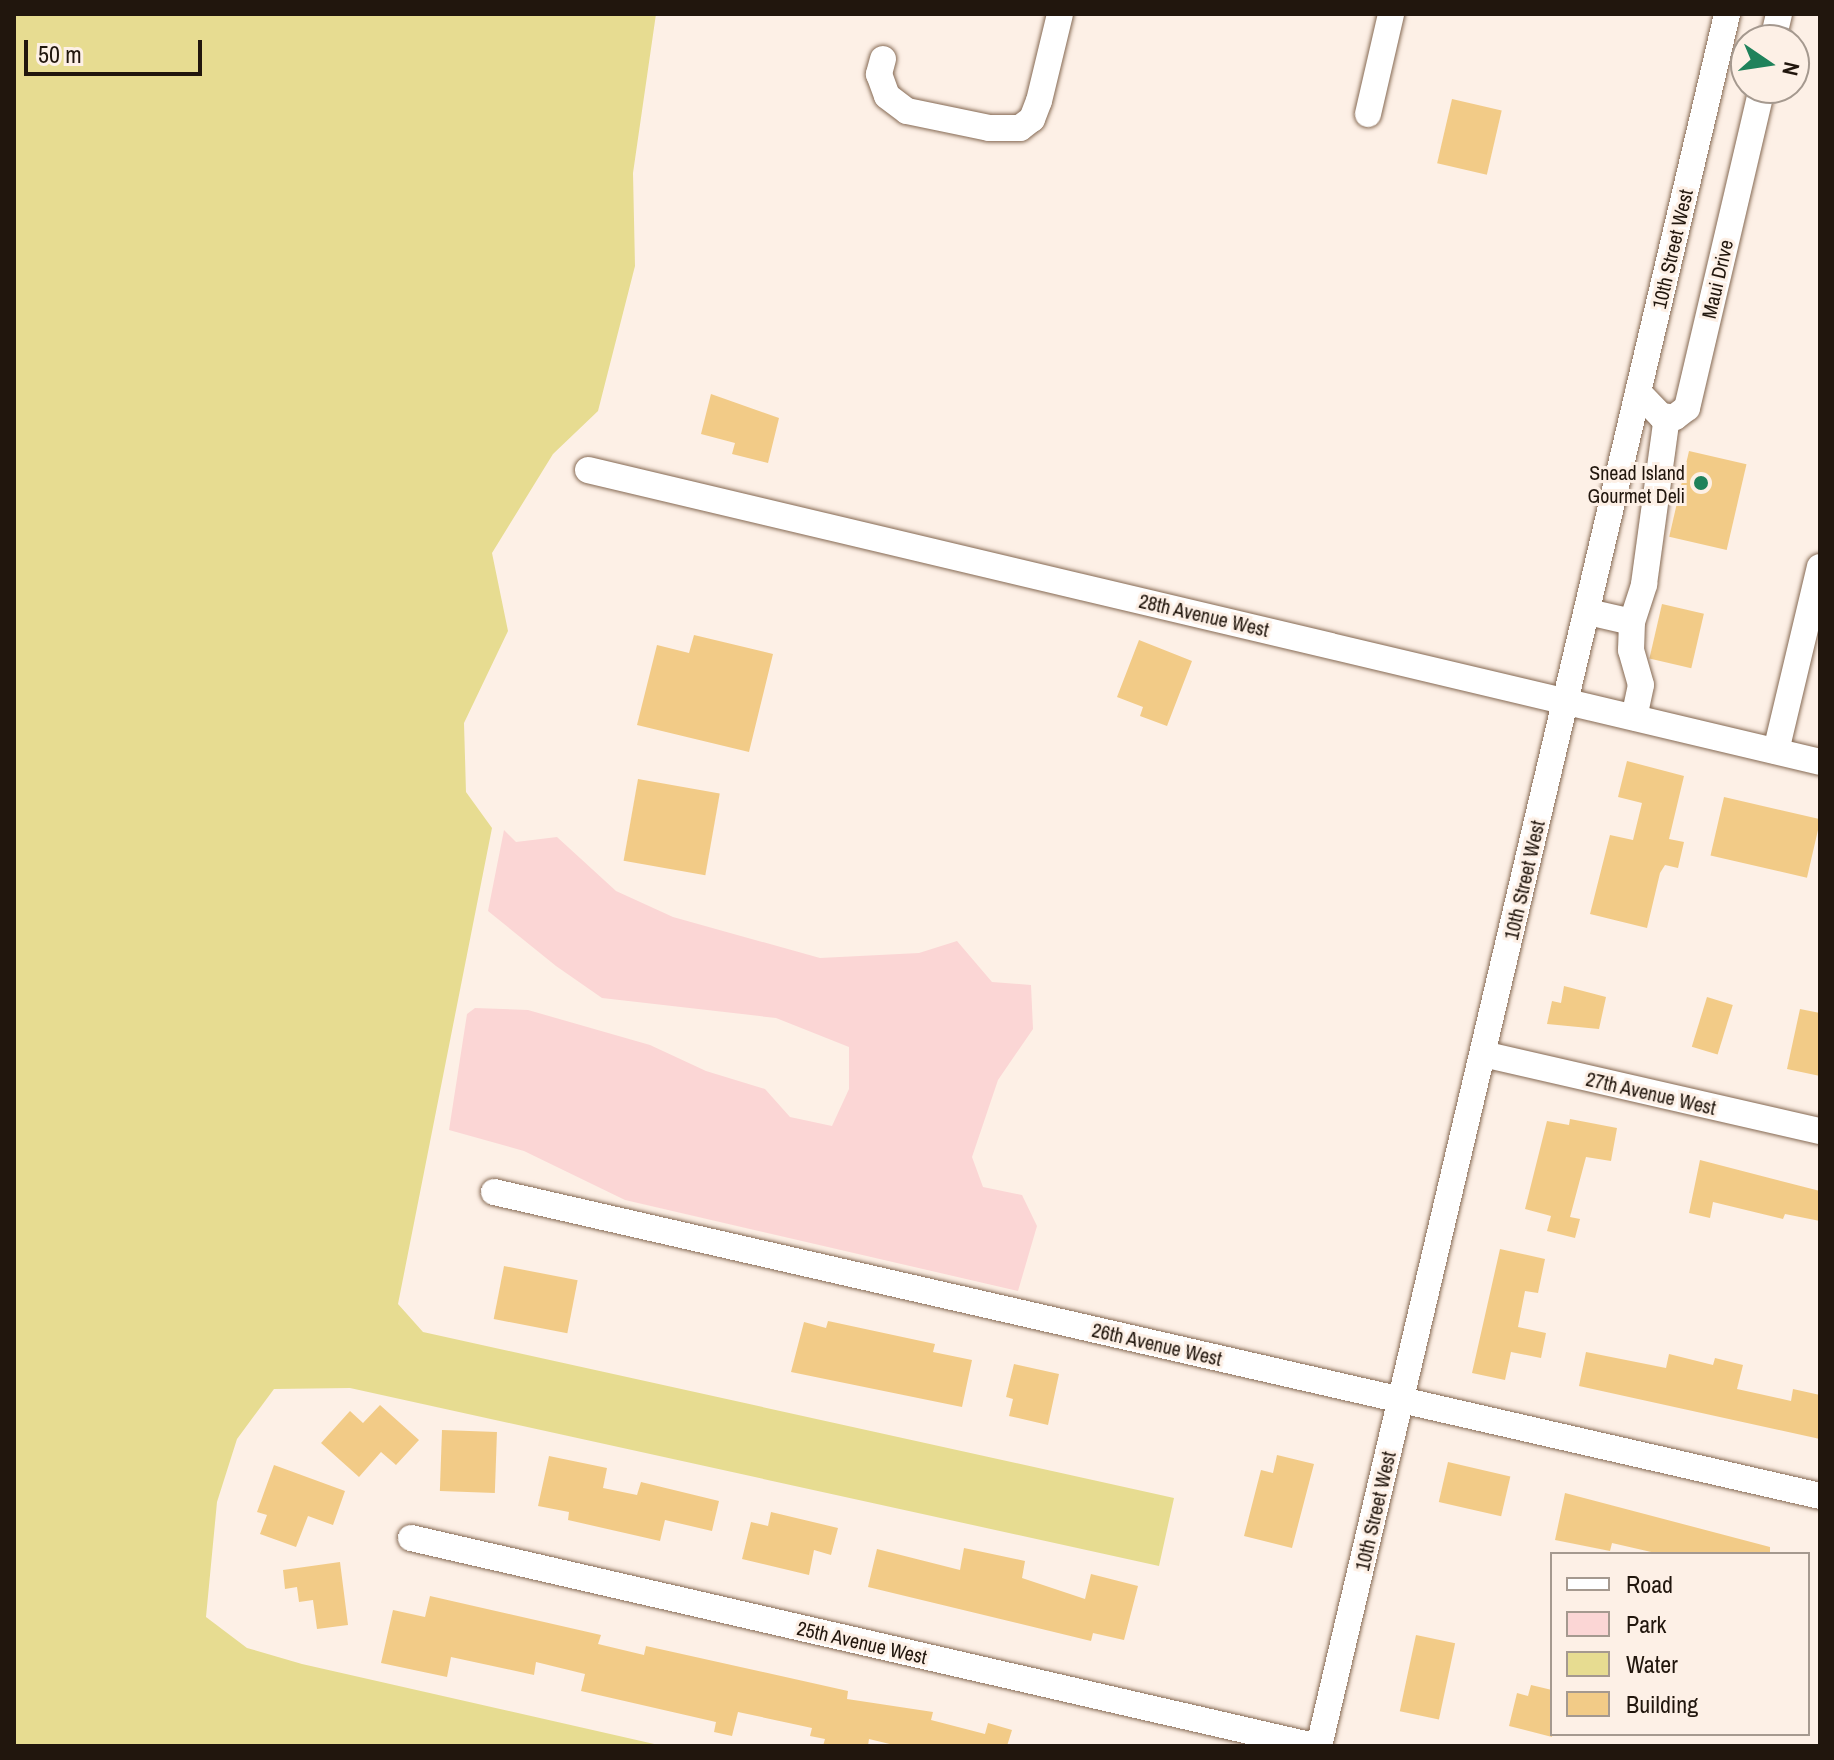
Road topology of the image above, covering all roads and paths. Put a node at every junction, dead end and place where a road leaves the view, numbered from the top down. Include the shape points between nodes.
1 (1060, 14) edge
2 (1391, 14) edge
3 (1727, 14) edge
4 (883, 59) dead end
5 (1758, 104) edge
6 (1368, 114) dead end
7 (1638, 392) junction
8 (1667, 417) junction
9 (588, 470) dead end
10 (1820, 567) edge
11 (1588, 612) junction
12 (1632, 622) junction
13 (1568, 701) junction
14 (1634, 717) junction
15 (1776, 751) junction
16 (1820, 762) edge
17 (1483, 1054) junction
18 (1820, 1131) edge
19 (494, 1192) dead end
20 (1402, 1401) junction
21 (1820, 1496) edge
22 (411, 1538) dead end
23 (1316, 1746) edge

1 - 4 street via 1032,119 1005,130 907,111 887,96 879,74
2 - 6 street
3 - 7 street, 10th Street West
5 - 8 street, Maui Drive via 1687,408
7 - 8 street via 1653,411
7 - 11 street, 10th Street West
8 - 12 street via 1644,584
9 - 13 street, 28th Avenue West
10 - 15 street
11 - 12 street
11 - 13 street, 10th Street West
12 - 14 street via 1631,650 1641,685
13 - 14 street, 28th Avenue West
13 - 17 street, 10th Street West
14 - 15 street, 28th Avenue West
15 - 16 street, 28th Avenue West
17 - 18 street, 27th Avenue West
17 - 20 street, 10th Street West
19 - 20 street, 26th Avenue West
20 - 21 street, 26th Avenue West
20 - 23 street, 10th Street West
22 - 23 street, 25th Avenue West

